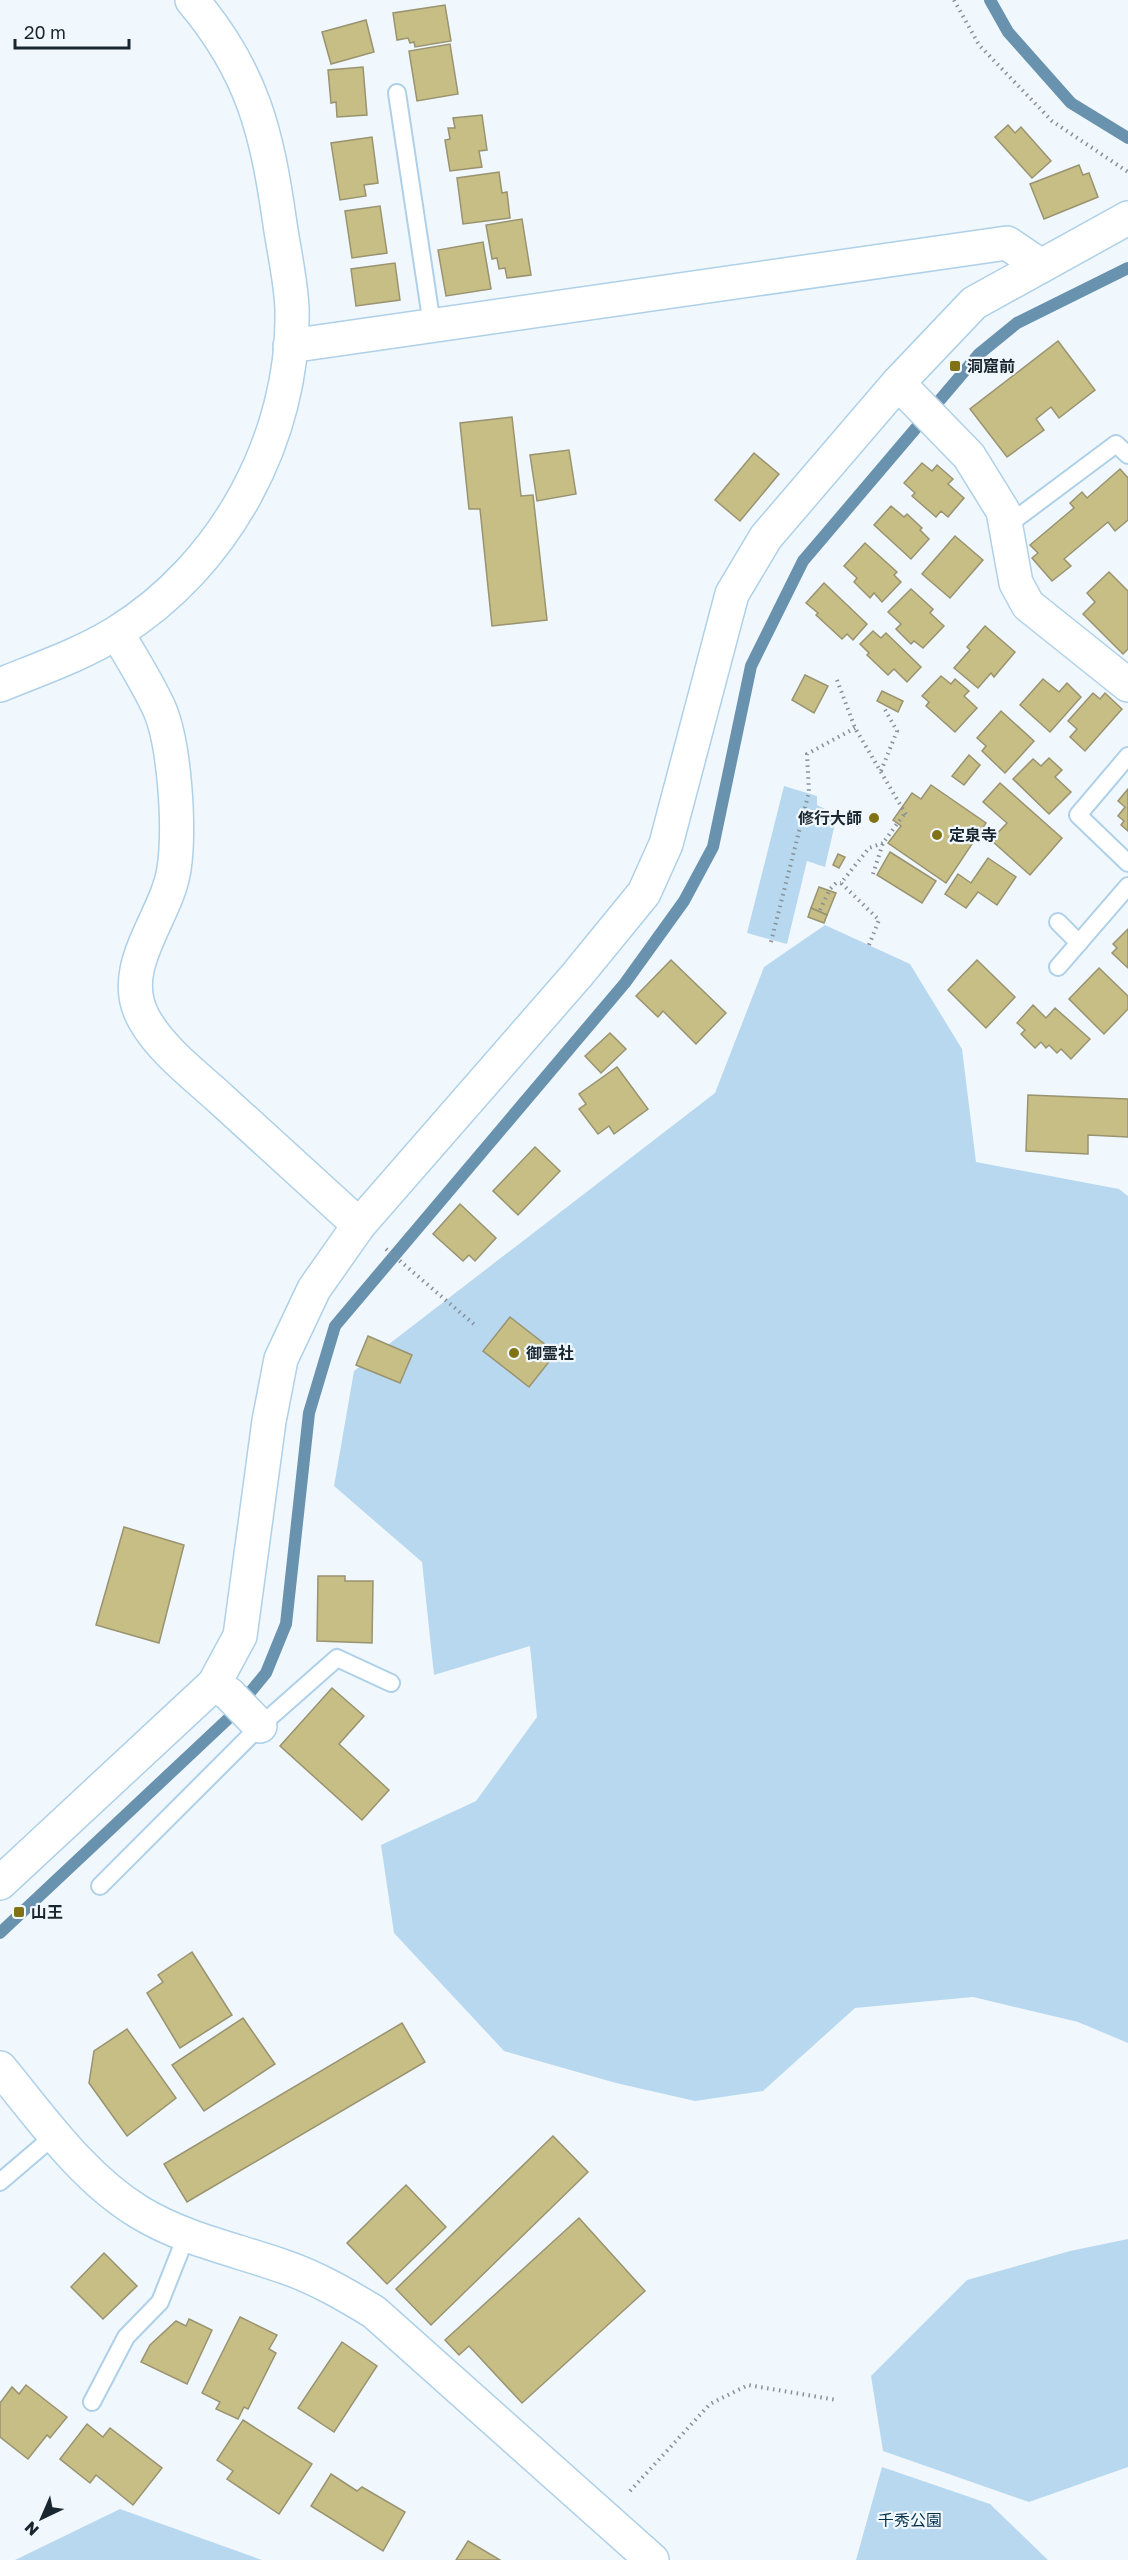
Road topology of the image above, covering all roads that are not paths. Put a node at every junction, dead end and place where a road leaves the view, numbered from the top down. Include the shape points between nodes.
1 (192, 0) edge
2 (397, 93) dead end
3 (1128, 218) edge
4 (1041, 266) junction
5 (432, 324) junction
6 (290, 346) junction
7 (918, 403) junction
8 (1128, 455) edge
9 (1005, 526) junction
10 (117, 633) junction
11 (0, 685) edge
12 (1128, 685) edge
13 (1128, 756) edge
14 (1128, 863) edge
15 (1128, 886) edge
16 (1058, 922) dead end
17 (1079, 943) junction
18 (1058, 967) dead end
19 (371, 1236) junction
20 (391, 1683) dead end
21 (223, 1691) junction
22 (260, 1726) junction
23 (0, 1882) edge
24 (100, 1886) dead end
25 (0, 2068) edge
26 (56, 2135) junction
27 (0, 2182) edge
28 (187, 2234) junction
29 (92, 2402) dead end
30 (652, 2560) edge

1 - 6 street via 228,47 261,121 286,260 292,308
2 - 5 lane
3 - 4 street
4 - 5 street via 1007,243
4 - 7 street via 974,303
5 - 6 street
6 - 10 street via 278,412 248,493 227,526 177,586
7 - 9 street via 969,456 1003,511
7 - 19 street via 770,531 732,594 666,844 644,893
8 - 9 lane via 1116,444
9 - 12 street via 1016,583 1028,605
10 - 11 street via 80,653
10 - 19 street via 159,709 170,744 175,808 174,869 162,909 136,968 135,990 143,1018 171,1053
13 - 14 lane via 1078,815
15 - 17 lane
16 - 17 lane
17 - 18 lane
19 - 21 street via 314,1289 281,1359 240,1636
20 - 22 lane via 337,1658
21 - 22 street
21 - 23 street
22 - 24 lane
25 - 26 street
26 - 27 lane
26 - 28 street via 103,2187 140,2213
28 - 29 lane via 160,2302 126,2337
28 - 30 street via 288,2267 332,2286 374,2312

